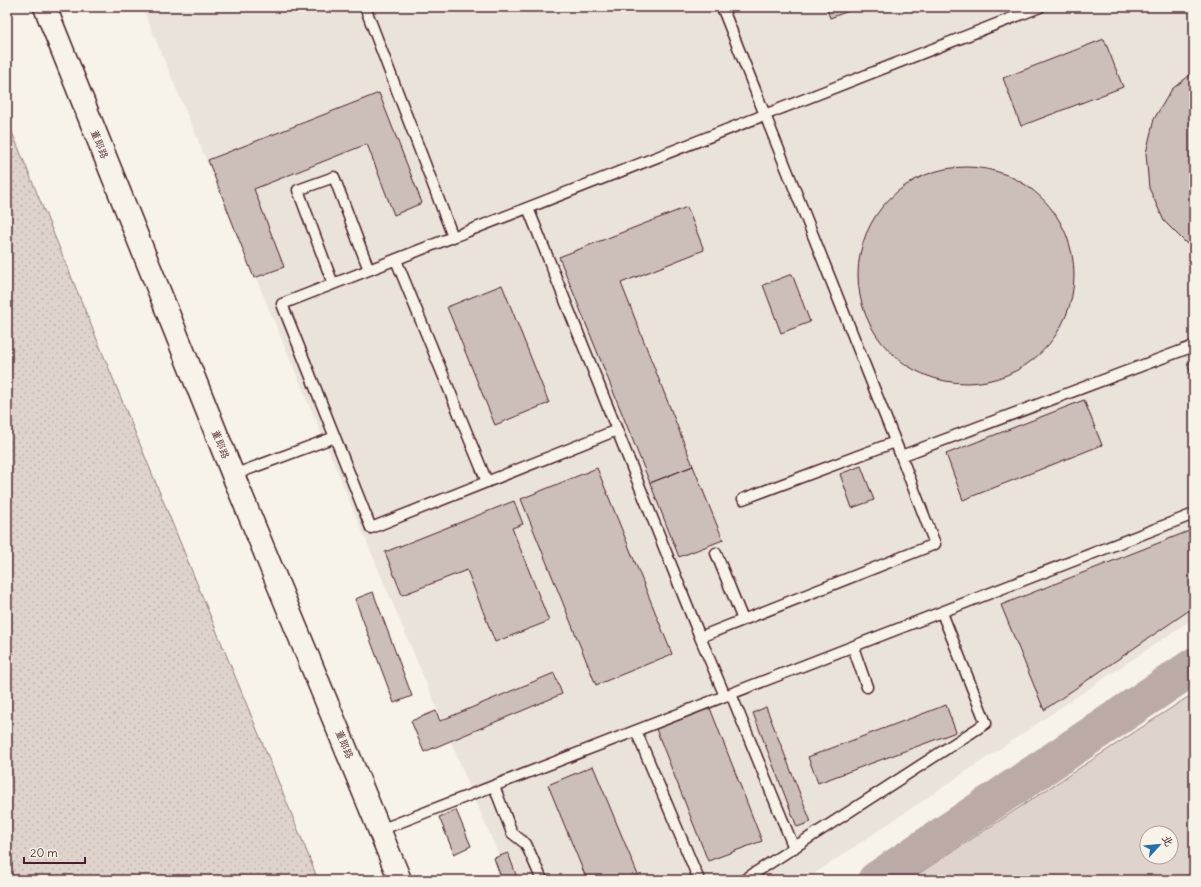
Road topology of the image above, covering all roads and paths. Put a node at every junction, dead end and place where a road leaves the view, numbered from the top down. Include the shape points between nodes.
1 (46, 7) edge
2 (365, 7) edge
3 (722, 7) edge
4 (1040, 7) edge
5 (765, 114) junction
6 (528, 208) junction
7 (454, 237) junction
8 (396, 260) junction
9 (369, 270) junction
10 (333, 284) junction
11 (1194, 346) edge
12 (617, 430) junction
13 (335, 437) junction
14 (895, 442) junction
15 (901, 456) junction
16 (233, 475) junction
17 (487, 482) junction
18 (743, 499) dead end
19 (1194, 514) edge
20 (716, 553) dead end
21 (942, 613) junction
22 (743, 620) junction
23 (700, 637) junction
24 (853, 647) junction
25 (867, 687) dead end
26 (728, 695) junction
27 (636, 731) junction
28 (494, 786) junction
29 (380, 830) junction
30 (794, 848) junction
31 (400, 880) edge
32 (542, 880) edge
33 (699, 880) edge
34 (744, 880) edge

1 - 16 main road, 董郎路
2 - 7 lane
3 - 5 lane
4 - 5 lane
5 - 6 lane
5 - 14 lane
6 - 7 lane
6 - 12 lane
7 - 8 lane
8 - 9 lane
8 - 17 lane
9 - 10 lane
9 - 10 lane via 334,177 298,190
10 - 13 lane via 282,304
11 - 15 lane
12 - 17 lane
12 - 23 lane
13 - 16 lane
13 - 17 lane via 371,528
14 - 15 lane
14 - 18 lane
15 - 22 lane via 934,544
16 - 29 main road, 董郎路
19 - 21 lane
20 - 22 lane
21 - 24 lane
21 - 30 lane via 986,723
22 - 23 lane
23 - 26 lane
24 - 25 lane
24 - 26 lane
26 - 27 lane
26 - 30 lane
27 - 28 lane
27 - 33 lane
28 - 29 lane
28 - 32 lane via 512,833 526,844
29 - 31 main road, 董郎路
30 - 34 lane

